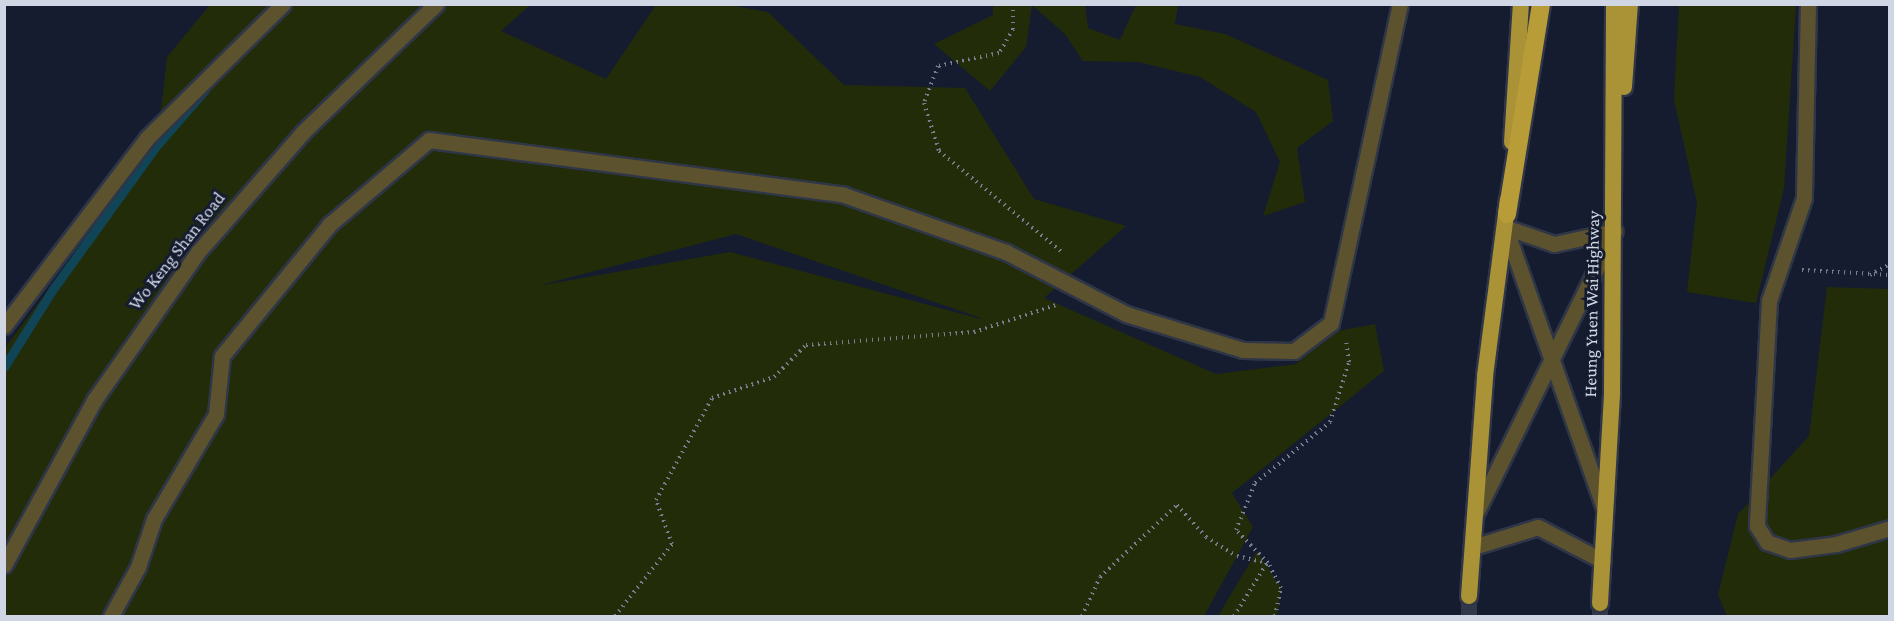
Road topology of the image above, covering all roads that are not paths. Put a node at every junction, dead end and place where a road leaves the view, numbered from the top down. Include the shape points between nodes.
1 (283, 4) edge
2 (436, 4) edge
3 (1400, 4) edge
4 (1521, 4) edge
5 (1541, 4) edge
6 (1614, 4) edge
7 (1630, 4) edge
8 (1808, 4) edge
9 (1506, 220) junction
10 (1615, 226) junction
11 (4, 326) edge
12 (1548, 361) junction
13 (1606, 513) junction
14 (1474, 517) junction
15 (1890, 528) edge
16 (1473, 547) junction
17 (1603, 561) junction
18 (4, 565) edge
19 (1469, 596) tunnel mouth
20 (1600, 603) tunnel mouth
21 (111, 616) edge

1 - 11 street via 147,138
2 - 18 street, Wo Keng Shan Road via 303,132 198,252 95,399
3 - 21 street via 1331,323 1294,351 1243,350 1126,314 1006,252 843,195 429,140 330,224 222,356 216,414 154,519 138,567
4 - 9 highway
5 - 9 highway
6 - 10 highway, Heung Yuen Wai Highway
7 - 10 highway
8 - 15 street via 1804,198 1769,301 1757,526 1767,542 1790,550 1836,544
9 - 10 street via 1554,244
9 - 12 street
9 - 14 highway
10 - 12 street
10 - 13 highway, Heung Yuen Wai Highway
12 - 13 street
12 - 14 street
13 - 17 highway, Heung Yuen Wai Highway
14 - 16 highway
16 - 17 street via 1538,527
16 - 19 highway
17 - 20 highway, Heung Yuen Wai Highway

